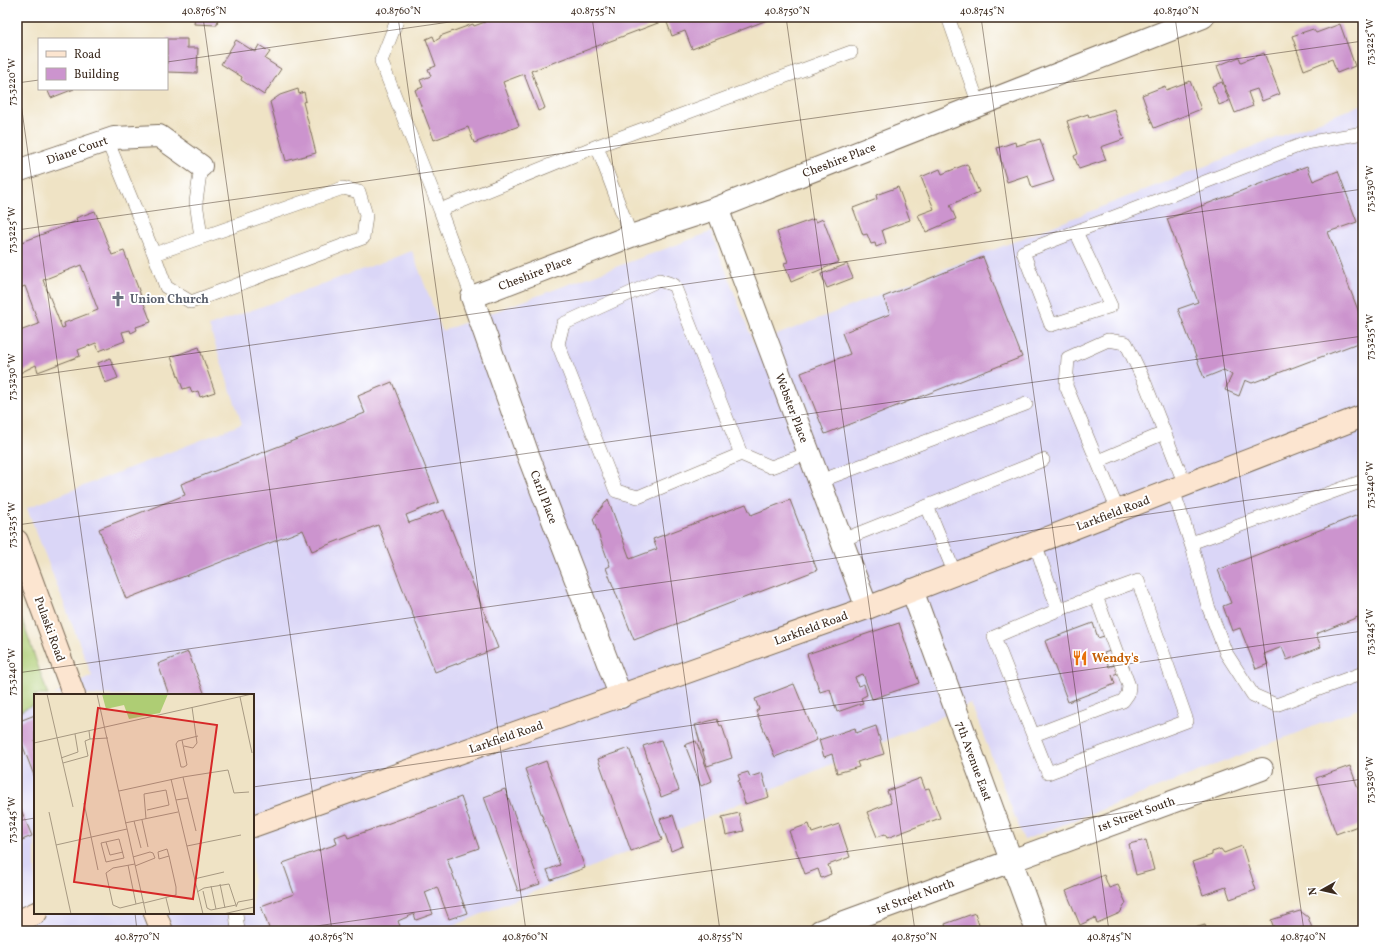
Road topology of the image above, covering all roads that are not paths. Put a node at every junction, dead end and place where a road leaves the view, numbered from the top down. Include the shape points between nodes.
1 (394, 17) edge
2 (948, 17) edge
3 (1203, 17) edge
4 (851, 52) dead end
5 (979, 105) junction
6 (1363, 133) edge
7 (107, 140) junction
8 (597, 146) junction
9 (201, 166) joint
10 (17, 171) edge
11 (717, 208) junction
12 (440, 210) junction
13 (1076, 232) junction
14 (631, 236) junction
15 (201, 237) junction
16 (154, 254) junction
17 (472, 297) junction
18 (1026, 404) dead end
19 (1363, 416) edge
20 (1164, 433) junction
21 (809, 453) junction
22 (741, 454) junction
23 (1043, 460) dead end
24 (1098, 461) junction
25 (820, 481) junction
26 (1363, 481) edge
27 (1179, 487) junction
28 (927, 506) junction
29 (1118, 511) junction
30 (842, 540) junction
31 (17, 541) edge
32 (1191, 542) junction
33 (1035, 543) junction
34 (955, 574) junction
35 (912, 590) junction
36 (1096, 596) junction
37 (867, 608) junction
38 (1058, 610) junction
39 (1363, 672) edge
40 (74, 694) edge
41 (622, 697) junction
42 (1034, 735) junction
43 (1262, 769) dead end
44 (254, 826) edge
45 (1011, 860) junction
46 (34, 914) edge
47 (155, 914) edge
48 (236, 914) edge
49 (17, 922) edge
50 (162, 931) edge
51 (238, 931) edge
52 (820, 931) edge
53 (1037, 931) edge

1 - 12 lane via 396,22 381,61
2 - 5 lane
3 - 5 street, Cheshire Place
4 - 8 lane
5 - 11 street, Cheshire Place
6 - 13 lane via 1306,143
7 - 9 street, Diane Court via 158,136
7 - 10 street, Diane Court
7 - 16 lane
8 - 12 lane
8 - 14 lane
9 - 15 lane via 196,202
11 - 14 street, Cheshire Place
11 - 21 street, Webster Place
12 - 17 lane
13 - 13 lane via 1023,252 1051,325 1111,306
14 - 17 street, Cheshire Place
15 - 16 lane
15 - 16 lane via 343,188 358,192 366,216 363,238 191,302 166,287
17 - 41 street, Carll Place via 528,455
18 - 25 lane
19 - 27 main road, Larkfield Road
20 - 24 lane
20 - 24 lane via 1126,343 1108,340 1068,358 1066,386
20 - 27 lane
21 - 22 lane via 771,467
21 - 25 street, Webster Place
22 - 22 lane via 638,497 616,492 558,344 563,324 659,280 674,285
23 - 28 lane
24 - 29 lane
25 - 30 street, Webster Place
26 - 32 lane
27 - 29 main road, Larkfield Road
27 - 32 lane
28 - 30 lane
28 - 34 lane
29 - 33 main road, Larkfield Road
30 - 37 street, Webster Place
31 - 40 main road, Pulaski Road
32 - 39 lane via 1208,606 1226,653 1253,695 1276,705
33 - 34 main road, Larkfield Road
33 - 38 lane
34 - 35 main road, Larkfield Road
35 - 37 main road, Larkfield Road
35 - 45 street, 7th Avenue East
36 - 38 lane
36 - 42 lane via 1128,681 1128,694 1123,701
36 - 42 lane via 1138,581 1187,721 1048,773
37 - 41 main road, Larkfield Road
38 - 42 lane via 994,637
41 - 44 main road, Larkfield Road
43 - 45 street, 1st Street South
45 - 52 street, 1st Street North
45 - 53 street, 7th Avenue East
46 - 49 main road
47 - 50 main road
48 - 51 lane

